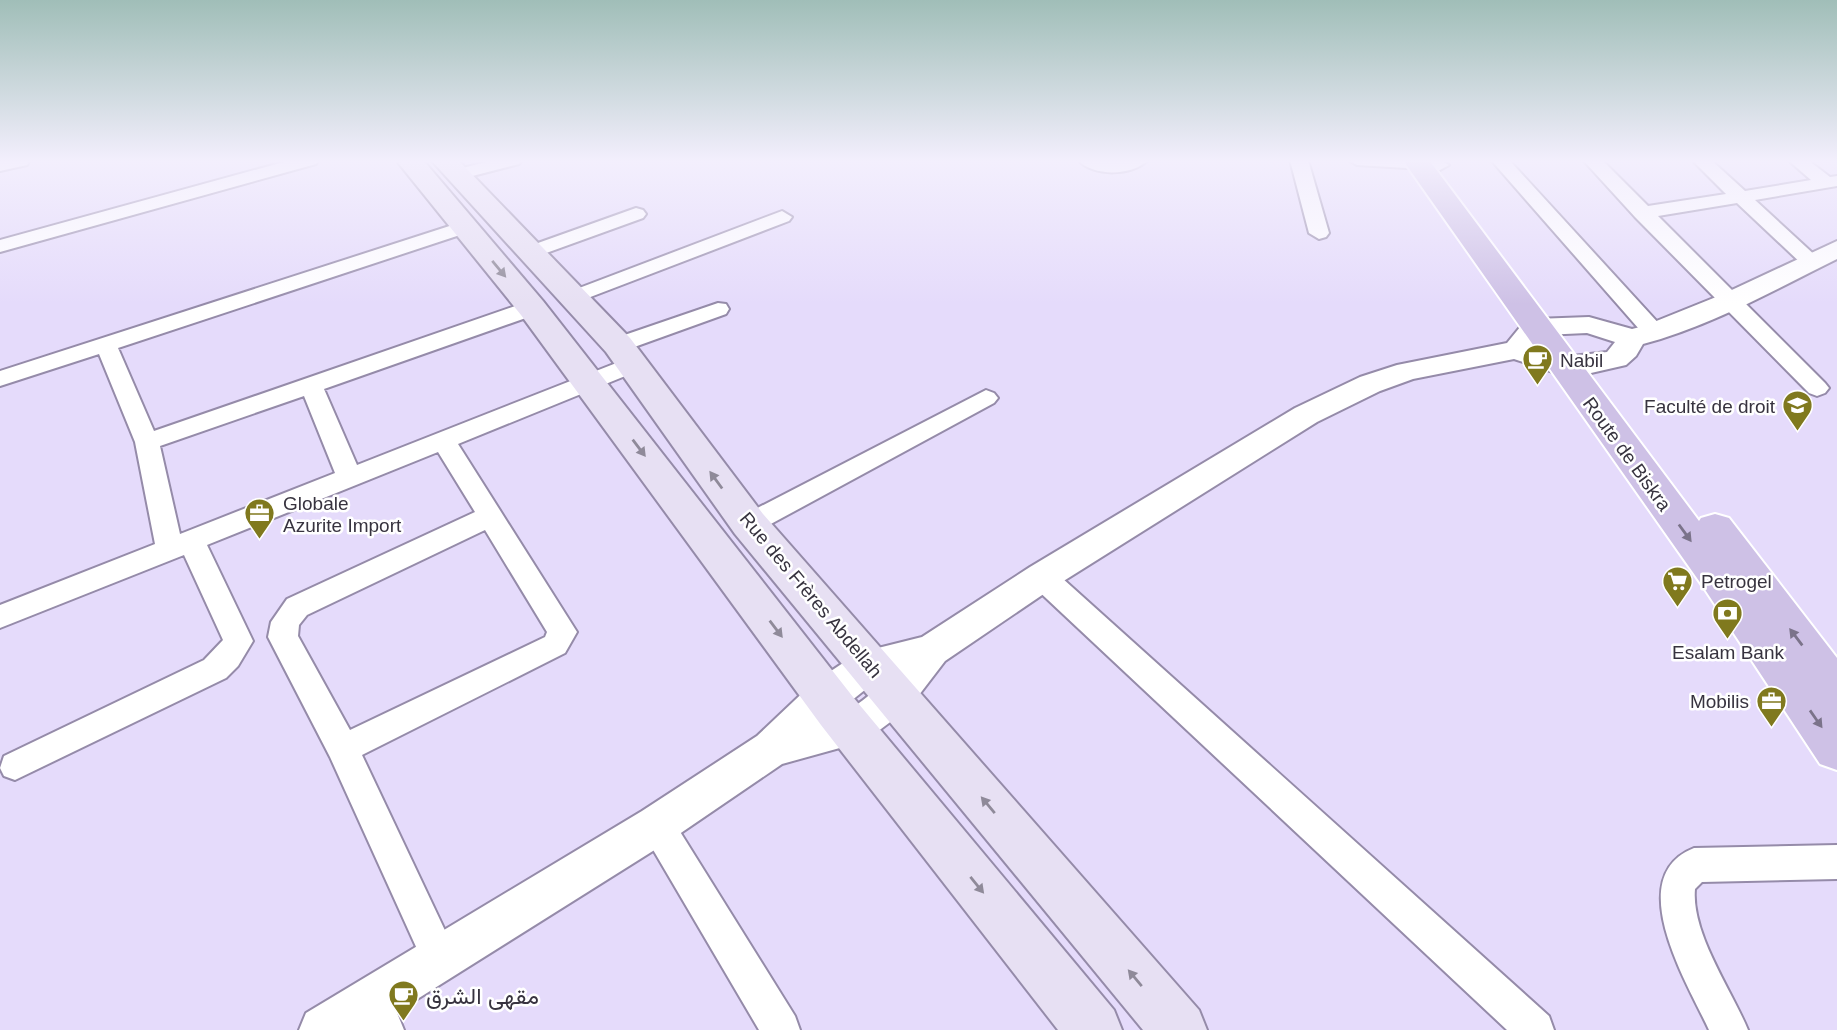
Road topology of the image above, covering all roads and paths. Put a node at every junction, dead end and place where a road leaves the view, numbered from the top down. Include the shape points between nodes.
1 (137, 208) edge
2 (449, 208) edge
3 (489, 208) edge
4 (1313, 208) edge
5 (1458, 208) edge
6 (1539, 208) edge
7 (1637, 208) edge
8 (1671, 208) edge
9 (1755, 208) edge
10 (1642, 213) junction
11 (636, 214) dead end
12 (782, 217) dead end
13 (465, 227) junction
14 (1319, 233) dead end
15 (0, 246) edge
16 (1837, 249) edge
17 (531, 252) junction
18 (1811, 262) junction
19 (573, 297) junction
20 (1730, 301) junction
21 (532, 308) junction
22 (718, 309) dead end
23 (1539, 334) junction
24 (1643, 335) junction
25 (106, 345) junction
26 (625, 355) junction
27 (1577, 365) junction
28 (0, 379) edge
29 (587, 381) junction
30 (311, 385) junction
31 (1817, 388) dead end
32 (986, 398) dead end
33 (444, 441) junction
34 (147, 442) junction
35 (349, 477) junction
36 (490, 516) junction
37 (749, 524) junction
38 (181, 546) junction
39 (1042, 577) junction
40 (0, 617) edge
41 (932, 650) junction
42 (871, 664) junction
43 (1837, 692) edge
44 (827, 695) junction
45 (895, 696) junction
46 (851, 729) junction
47 (343, 749) junction
48 (771, 749) junction
49 (1837, 749) edge
50 (15, 766) dead end
51 (657, 825) junction
52 (1837, 862) edge
53 (440, 958) junction
54 (379, 1015) edge
55 (323, 1030) edge
56 (781, 1030) edge
57 (1094, 1030) edge
58 (1179, 1030) edge
59 (1535, 1030) edge
60 (1729, 1030) edge

1 - 15 street
2 - 13 main road
3 - 17 main road, Rue des Frères Abdellah
4 - 14 street
5 - 23 main road, Route de Biskra
6 - 24 street
7 - 10 street
8 - 10 street
9 - 18 street
10 - 20 street
11 - 17 street
12 - 19 street
13 -> 21 main road
13 - 25 street
16 - 18 street
17 - 19 main road, Rue des Frères Abdellah
18 - 20 street
19 - 26 main road, Rue des Frères Abdellah
20 - 24 street
20 - 31 street
21 - 29 main road
21 - 30 street
22 - 26 street
23 - 24 street via 1589,325
23 - 27 main road, Route de Biskra
23 - 39 street via 1407,371 1337,399
24 - 27 street via 1616,359
25 - 28 street
25 - 34 street
26 - 29 street
37 -> 26 main road, Rue des Frères Abdellah
43 -> 27 main road, Route de Biskra
27 -> 49 main road, Route de Biskra
29 - 33 street
29 -> 44 main road
30 - 34 street
30 - 35 street
32 - 37 street
33 - 35 street
33 - 36 street
34 - 38 street
35 - 38 street
36 - 47 street via 297,607 285,622 283,637
36 - 47 street via 562,632 560,639
37 - 42 main road, Rue des Frères Abdellah
38 - 40 street
38 - 50 street via 238,641 228,657 215,669
39 - 41 street
39 - 59 street
41 - 42 street
41 - 45 street
42 - 44 street
42 - 45 main road, Rue des Frères Abdellah
44 - 46 main road
44 - 48 street
45 - 46 street
58 -> 45 main road, Rue des Frères Abdellah
46 - 48 street
46 -> 57 main road
47 - 53 street
48 - 51 street
51 - 53 street
51 - 56 street
52 - 60 street via 1694,865 1682,876 1676,892 1678,914
53 - 54 street
54 - 55 street

